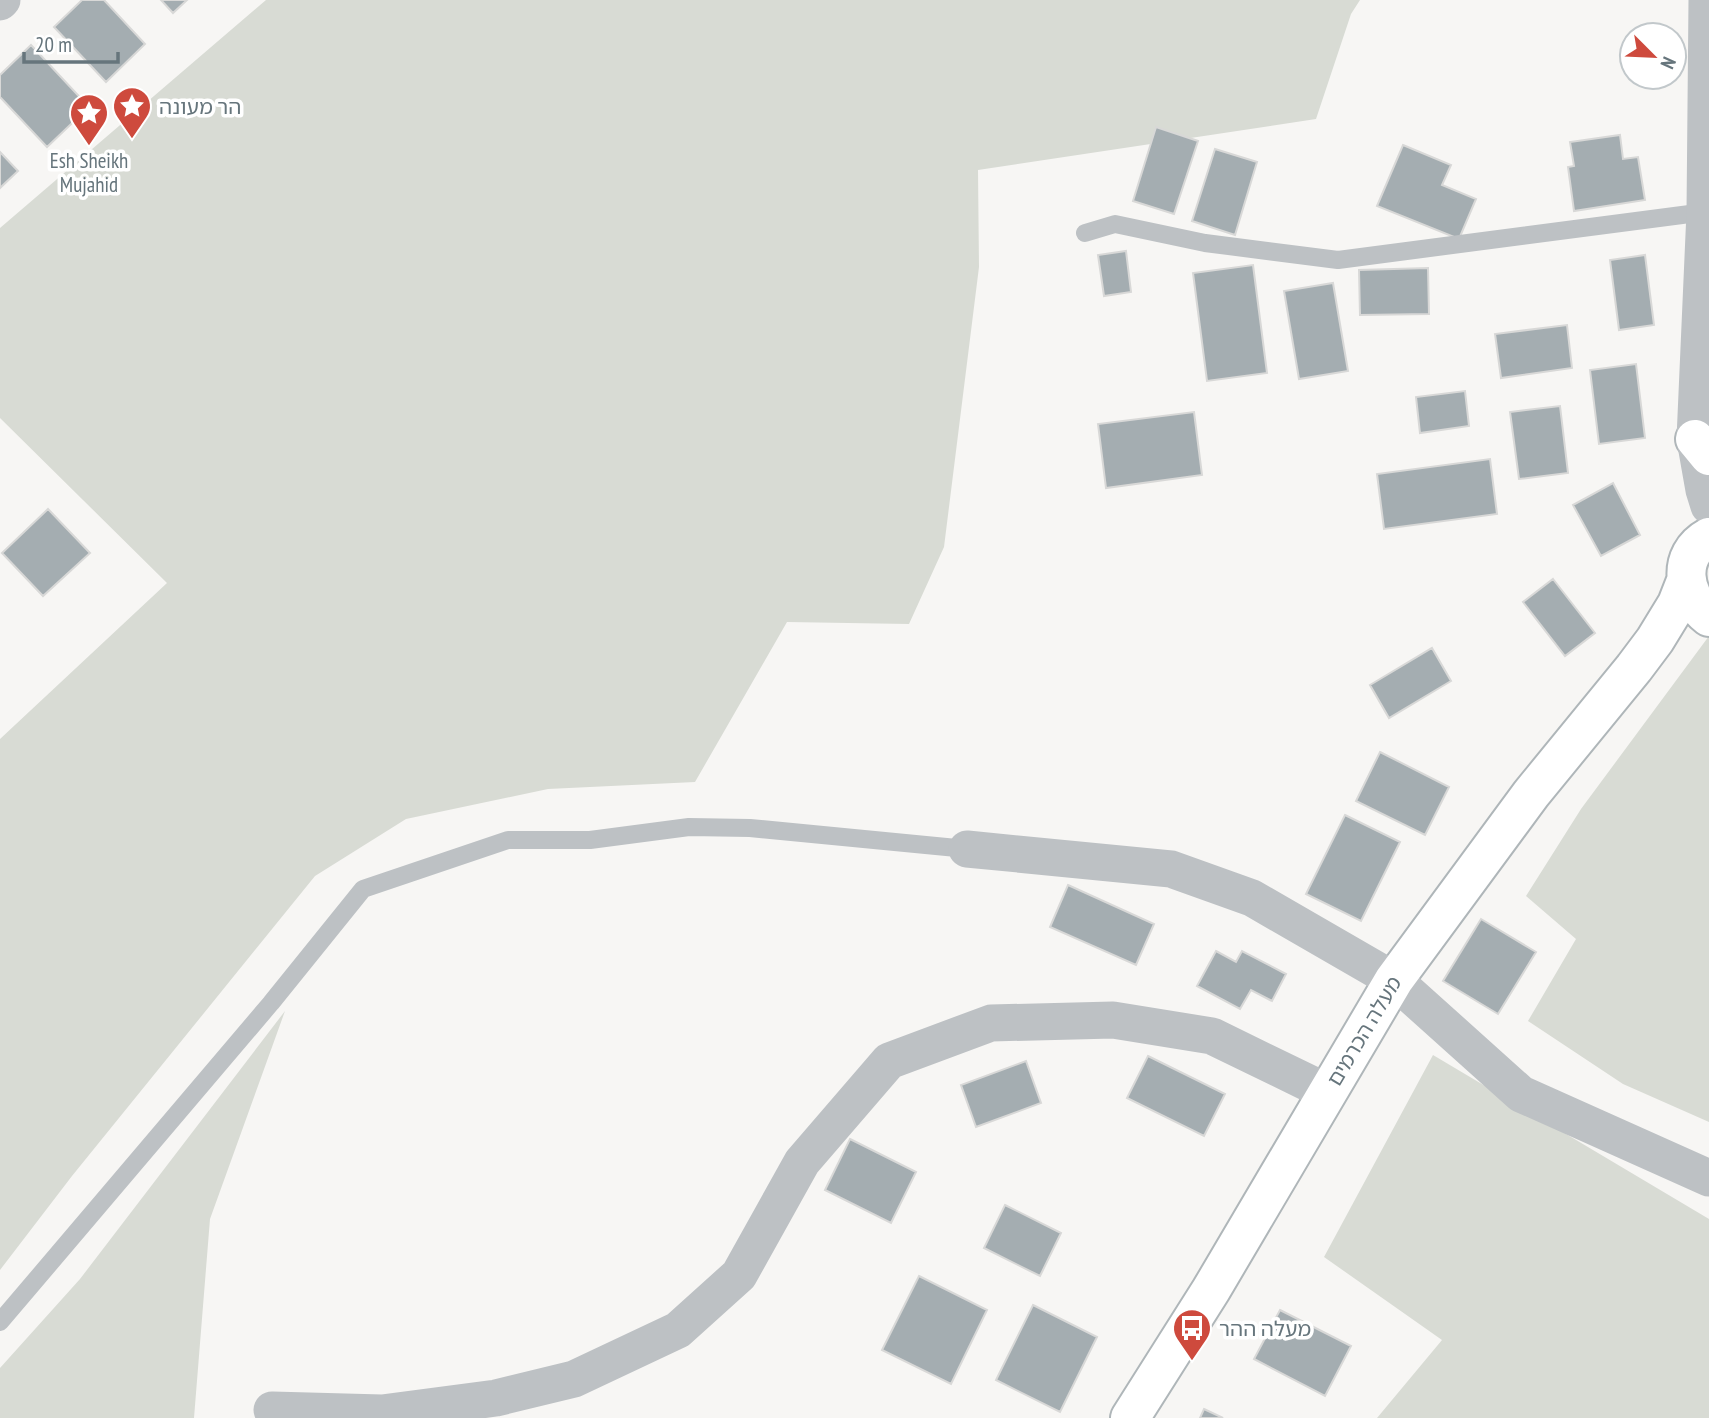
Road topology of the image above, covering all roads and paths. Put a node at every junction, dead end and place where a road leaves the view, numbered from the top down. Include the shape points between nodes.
1 (1707, 0) edge
2 (1705, 212) junction
3 (1085, 233) dead end
4 (1702, 448) edge
5 (1709, 506) edge
6 (1709, 537) edge
7 (1686, 581) junction
8 (1709, 617) edge
9 (1709, 628) edge
10 (1633, 668) junction
11 (967, 849) joint
12 (1394, 980) junction
13 (1327, 1092) junction
14 (1709, 1178) edge
15 (0, 1322) edge
16 (272, 1410) dead end
17 (1130, 1418) edge

1 - 2 street
2 - 3 lane via 1338,260 1205,243 1115,225
2 - 4 street
4 - 5 street
6 - 7 street, מעלה הכרמים via 1693,551
7 - 8 street via 1690,596
7 - 10 street, מעלה הכרמים via 1667,622
9 - 10 street, מעלה הכרמים via 1669,643
10 - 12 street, מעלה הכרמים via 1531,794
11 - 12 street via 1171,869 1252,898
11 - 15 lane via 750,828 689,827 590,840 508,840 363,889
12 - 13 street, מעלה הכרמים
12 - 14 street via 1521,1094
13 - 16 street via 1212,1036 1113,1020 991,1023 889,1060 802,1162 740,1275 678,1330 574,1379 496,1398 382,1413
13 - 17 street, מעלה הכרמים

